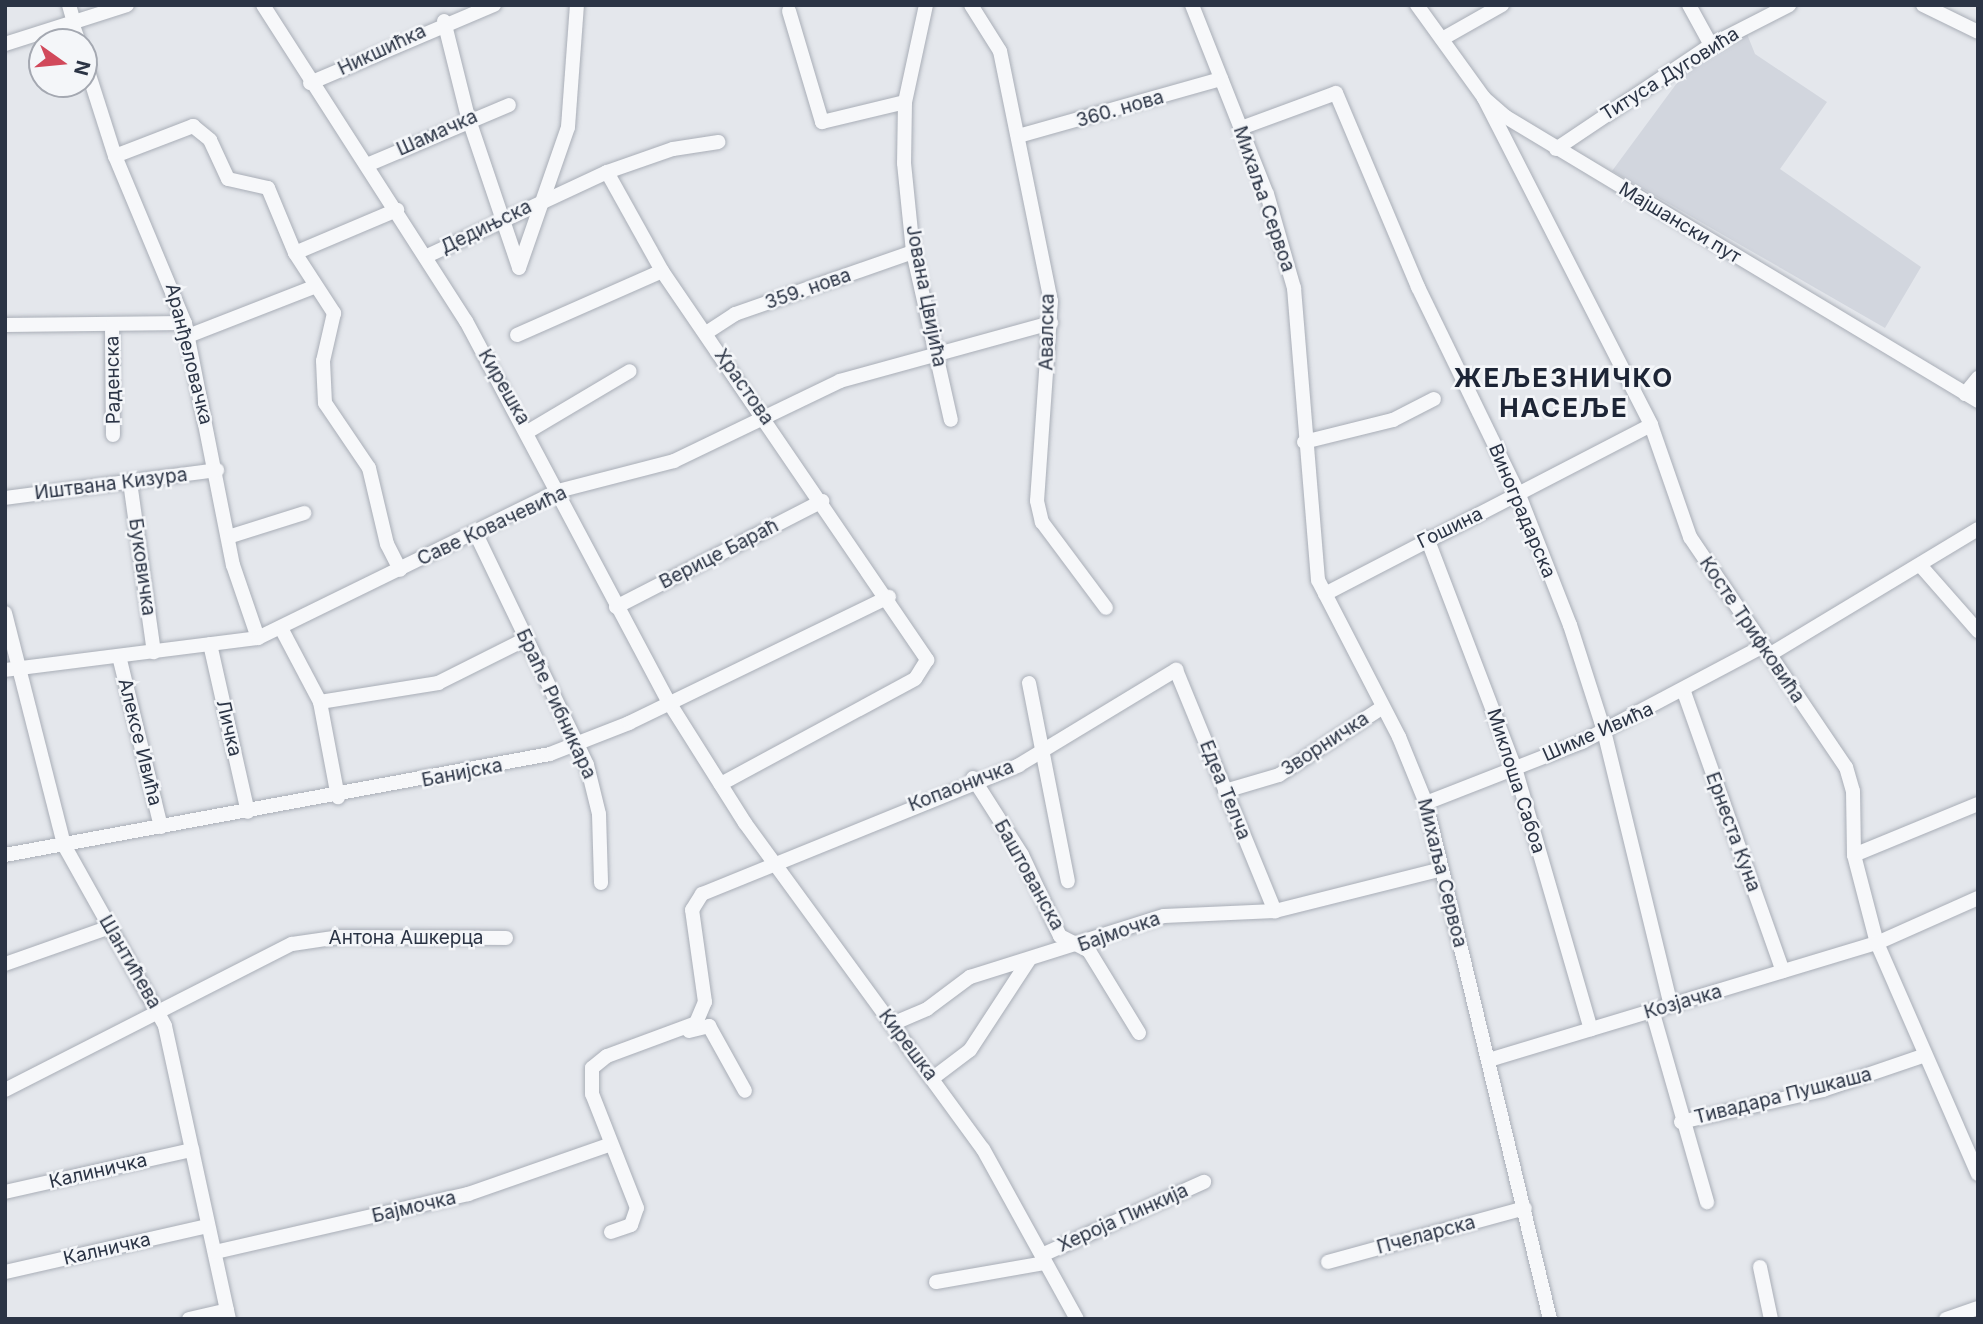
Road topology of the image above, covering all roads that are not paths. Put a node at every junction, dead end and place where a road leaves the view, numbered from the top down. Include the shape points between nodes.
1 (69, 5) edge
2 (127, 5) edge
3 (263, 5) edge
4 (494, 5) edge
5 (577, 5) edge
6 (926, 5) edge
7 (971, 5) edge
8 (1192, 5) edge
9 (1418, 5) edge
10 (1502, 5) edge
11 (1689, 5) edge
12 (1788, 5) edge
13 (1923, 5) edge
14 (789, 11) dead end
15 (444, 21) junction
16 (73, 23) junction
17 (75, 28) edge
18 (1978, 32) edge
19 (1442, 39) junction
20 (5, 44) edge
21 (1710, 45) junction
22 (1221, 79) junction
23 (310, 83) junction
24 (96, 98) edge
25 (1484, 98) junction
26 (905, 102) junction
27 (509, 105) dead end
28 (468, 117) junction
29 (1241, 128) junction
30 (1018, 136) junction
31 (718, 142) dead end
32 (1556, 149) junction
33 (115, 156) junction
34 (367, 165) junction
35 (607, 173) junction
36 (545, 198) junction
37 (397, 210) junction
38 (499, 218) junction
39 (295, 253) junction
40 (914, 253) junction
41 (427, 256) junction
42 (662, 271) junction
43 (316, 286) junction
44 (1051, 323) junction
45 (5, 325) edge
46 (112, 325) junction
47 (186, 330) junction
48 (706, 333) junction
49 (517, 335) dead end
50 (937, 352) junction
51 (631, 371) dead end
52 (1978, 377) edge
53 (1971, 397) edge
54 (1434, 399) dead end
55 (765, 414) junction
56 (951, 420) dead end
57 (1651, 425) junction
58 (529, 431) junction
59 (113, 435) dead end
60 (1304, 442) junction
61 (217, 470) junction
62 (130, 482) junction
63 (558, 491) junction
64 (1519, 495) junction
65 (5, 498) edge
66 (822, 501) junction
67 (304, 513) dead end
68 (1978, 529) edge
69 (476, 534) junction
70 (228, 537) junction
71 (1427, 538) junction
72 (1920, 565) junction
73 (400, 570) junction
74 (1325, 594) junction
75 (889, 597) junction
76 (616, 607) junction
77 (1107, 608) dead end
78 (5, 613) edge
79 (281, 628) junction
80 (1978, 631) edge
81 (258, 638) junction
82 (526, 639) junction
83 (211, 644) junction
84 (1766, 651) junction
85 (154, 652) junction
86 (120, 656) junction
87 (11, 669) edge
88 (1176, 670) joint
89 (1029, 683) dead end
90 (1684, 692) junction
91 (320, 702) junction
92 (670, 704) junction
93 (1383, 707) junction
94 (1604, 731) junction
95 (576, 744) junction
96 (1044, 744) junction
97 (1515, 768) junction
98 (973, 778) junction
99 (720, 784) junction
100 (1225, 791) junction
101 (338, 797) junction
102 (1426, 803) junction
103 (1978, 804) edge
104 (248, 812) junction
105 (161, 827) junction
106 (64, 845) junction
107 (5, 855) edge
108 (1854, 855) junction
109 (774, 863) junction
110 (1442, 869) junction
111 (1068, 881) dead end
112 (601, 883) dead end
113 (1978, 898) edge
114 (1275, 911) junction
115 (110, 927) junction
116 (506, 938) dead end
117 (1877, 943) junction
118 (1082, 946) junction
119 (1029, 960) junction
120 (5, 964) edge
121 (1783, 971) junction
122 (1671, 1006) junction
123 (1653, 1010) junction
124 (159, 1012) junction
125 (706, 1019) junction
126 (892, 1024) junction
127 (1591, 1029) junction
128 (1139, 1032) dead end
129 (1926, 1055) junction
130 (1489, 1060) junction
131 (933, 1078) junction
132 (5, 1090) edge
133 (745, 1091) dead end
134 (1681, 1122) junction
135 (609, 1146) junction
136 (192, 1150) junction
137 (1978, 1174) edge
138 (1204, 1182) dead end
139 (5, 1192) edge
140 (1707, 1202) dead end
141 (1525, 1208) junction
142 (208, 1226) junction
143 (611, 1232) dead end
144 (215, 1251) junction
145 (1044, 1259) junction
146 (1328, 1262) dead end
147 (1760, 1267) dead end
148 (5, 1272) edge
149 (936, 1282) dead end
150 (1978, 1308) edge
151 (228, 1314) edge
152 (189, 1319) edge
153 (1077, 1319) edge
154 (1550, 1319) edge
155 (1771, 1319) edge
156 (1946, 1319) edge

1 - 16 street
2 - 16 street
3 - 23 street, Кирешка
4 - 15 street, Никшићка
5 - 36 street via 570,114
6 - 26 street, Јована Цвијића
7 - 30 street, Авалска via 1000,51
8 - 22 street, Михаља Сервоа
9 - 19 street, Мајшански пут
10 - 19 street
11 - 21 street
12 - 21 street, Титуса Дуговића
13 - 18 street
14 - 26 street via 822,122
15 - 23 street, Никшићка
15 - 28 street
16 - 17 street
16 - 20 street
19 - 25 street, Мајшански пут
21 - 32 street, Титуса Дуговића
22 - 29 street, Михаља Сервоа
22 - 30 street, 360. нова
23 - 34 street, Кирешка
24 - 33 street, Аранђеловачка
25 - 32 street, Мајшански пут
25 - 57 street, Косте Трифковића
26 - 40 street, Јована Цвијића
27 - 28 street, Шамачка
28 - 34 street, Шамачка
28 - 38 street
29 - 60 street, Михаља Сервоа via 1294,288
29 - 64 street, Виноградарска via 1336,93 1418,287
30 - 44 street, Авалска
31 - 35 street via 673,149
32 - 53 street, Мајшански пут
33 - 39 street via 181,129 201,129 228,179 268,188
33 - 47 street, Аранђеловачка
34 - 37 street, Кирешка
35 - 36 street
35 - 42 street, Храстова
36 - 38 street, Дедињска
36 - 38 street via 519,268
37 - 39 street
37 - 41 street, Кирешка
38 - 41 street, Дедињска
39 - 43 street
40 - 48 street, 359. нова via 735,314
40 - 50 street, Јована Цвијића
41 - 58 street, Кирешка
42 - 48 street, Храстова
42 - 49 street
43 - 47 street
43 - 73 street via 334,313 323,361 325,403 369,468 387,544
44 - 50 street, Саве Ковачевића
44 - 77 street, Авалска via 1037,501 1042,522
45 - 46 street
46 - 47 street
46 - 59 street, Раденска
47 - 61 street, Аранђеловачка
48 - 55 street, Храстова
50 - 55 street, Саве Ковачевића via 840,381
50 - 56 street, Јована Цвијића
51 - 58 street
52 - 53 street
54 - 60 street via 1393,420
55 - 63 street, Саве Ковачевића via 674,461
55 - 66 street, Храстова
57 - 64 street, Гошина
57 - 84 street, Косте Трифковића via 1690,537
58 - 63 street, Кирешка
60 - 74 street, Михаља Сервоа via 1314,557
61 - 62 street, Иштвана Кизура
61 - 70 street, Аранђеловачка
62 - 65 street, Иштвана Кизура
62 - 85 street, Буковичка
63 - 69 street, Саве Ковачевића
63 - 76 street, Кирешка
64 - 71 street, Гошина
64 - 94 street, Виноградарска
66 - 75 street, Храстова
66 - 76 street, Верице Бараћ
67 - 70 street
68 - 72 street, Шиме Ивића
69 - 73 street, Саве Ковачевића
69 - 82 street, Браће Рибникара
70 - 81 street, Аранђеловачка
71 - 74 street, Гошина
71 - 97 street, Миклоша Сабоа
72 - 80 street
72 - 84 street, Шиме Ивића
73 - 79 street, Саве Ковачевића
74 - 93 street, Михаља Сервоа
75 - 92 street, Банијска
75 - 99 street via 923,648 923,671
76 - 92 street, Кирешка
78 - 87 street, Шантићева
79 - 81 street, Саве Ковачевића
79 - 91 street
81 - 83 street, Саве Ковачевића
82 - 91 street via 438,683
82 - 95 street, Браће Рибникара
83 - 85 street, Саве Ковачевића
83 - 104 street, Личка
84 - 90 street, Шиме Ивића
84 - 108 street, Косте Трифковића via 1846,767
85 - 86 street, Саве Ковачевића
86 - 87 street, Саве Ковачевића
86 - 105 street, Алексе Ивића
87 - 106 street, Шантићева
88 - 96 street, Копаоничка
88 - 100 street, Едеа Телча
89 - 96 street
90 - 94 street, Шиме Ивића
90 - 121 street, Ернеста Куна
91 - 101 street
92 - 95 street, Банијска
92 - 99 street, Кирешка
93 - 100 street, Зворничка via 1279,775
93 - 102 street, Михаља Сервоа
94 - 97 street, Шиме Ивића
94 - 122 street, Виноградарска
95 - 101 street, Банијска
95 - 112 street, Браће Рибникара via 595,789
96 - 98 street, Копаоничка via 1019,765
96 - 111 street
97 - 102 street, Шиме Ивића
97 - 127 street, Миклоша Сабоа
98 - 109 street, Копаоничка
98 - 118 street, Баштованска via 1022,855 1060,936
99 - 109 street, Кирешка
100 - 114 street, Едеа Телча
101 - 104 street, Банијска
102 - 110 street, Михаља Сервоа
103 - 108 street
104 - 105 street, Банијска
105 - 106 street, Банијска
106 - 107 street, Банијска
106 - 115 street, Шантићева
108 - 117 street, Косте Трифковића
109 - 125 street via 696,901
109 - 126 street, Кирешка
110 - 114 street, Бајмочка
110 - 130 street, Михаља Сервоа
113 - 117 street, Козјачка
114 - 118 street, Бајмочка via 1164,916
115 - 120 street
115 - 124 street, Шантићева
116 - 124 street, Антона Ашкерца via 312,938
117 - 121 street, Козјачка
117 - 129 street, Косте Трифковића
118 - 119 street, Бајмочка
118 - 128 street, Баштованска
119 - 126 street, Бајмочка via 970,977 927,1009
119 - 131 street via 970,1050
121 - 122 street, Козјачка
122 - 123 street, Козјачка
123 - 127 street, Козјачка
123 - 134 street
124 - 132 street, Антона Ашкерца
124 - 136 street, Шантићева
125 - 133 street
125 - 135 street via 689,1031 607,1056 592,1068 592,1094
126 - 131 street, Кирешка
127 - 130 street, Козјачка
129 - 134 street, Тивадара Пушкаша via 1823,1090
129 - 137 street, Косте Трифковића
130 - 141 street, Михаља Сервоа
131 - 145 street, Кирешка via 983,1149
134 - 140 street
135 - 143 street via 637,1219
135 - 144 street, Бајмочка via 468,1194
136 - 139 street, Калиничка
136 - 142 street, Шантићева
138 - 145 street, Хероја Пинкија
141 - 146 street, Пчеларска
141 - 154 street, Михаља Сервоа
142 - 144 street, Шантићева
142 - 148 street, Калничка
144 - 151 street, Шантићева
145 - 149 street, Хероја Пинкија
145 - 153 street, Кирешка
147 - 155 street
150 - 156 street
151 - 152 street

